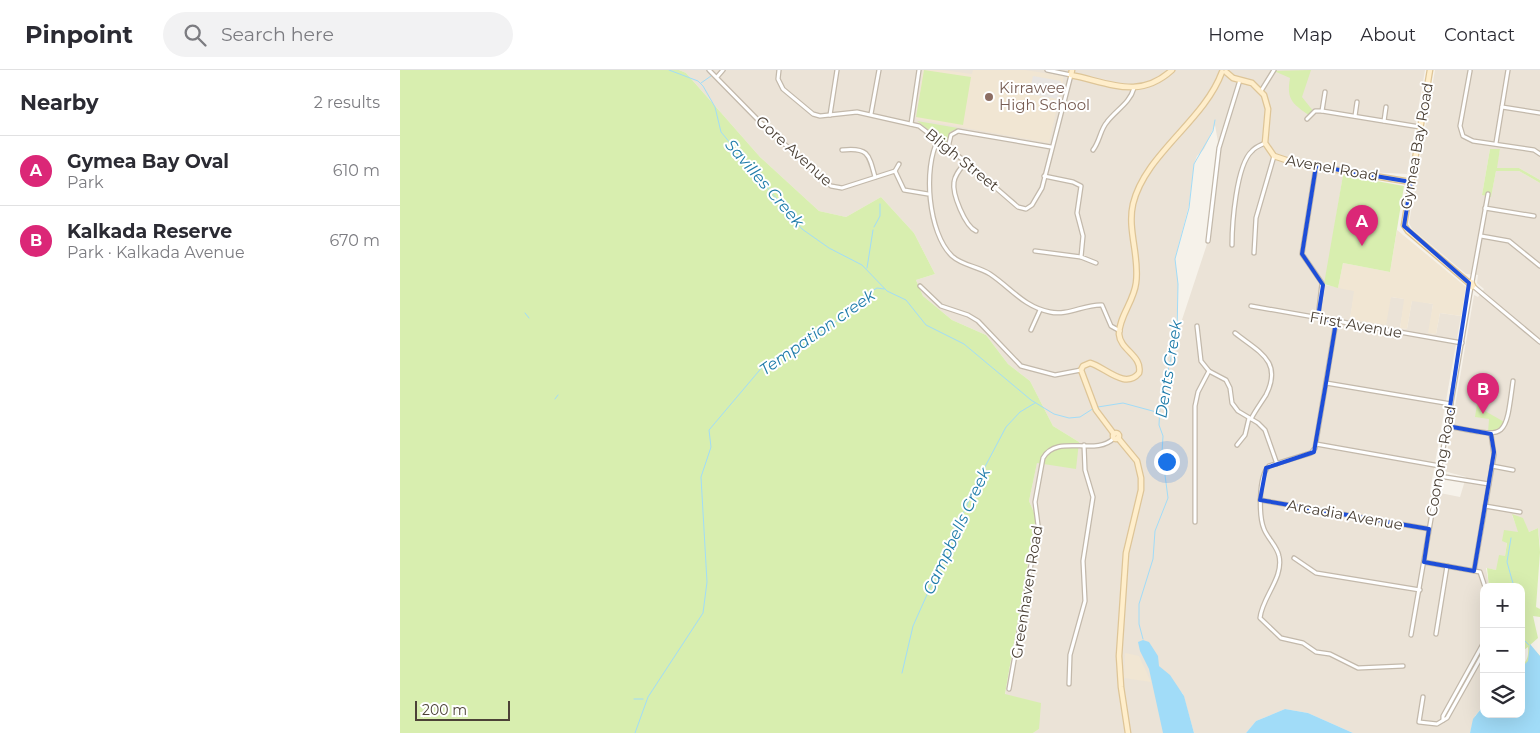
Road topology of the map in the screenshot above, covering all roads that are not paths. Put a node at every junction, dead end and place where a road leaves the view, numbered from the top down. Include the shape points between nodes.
1 (709, 70) edge
2 (723, 70) edge
3 (779, 70) edge
4 (837, 70) edge
5 (879, 70) edge
6 (919, 70) edge
7 (1047, 70) edge
8 (1172, 70) edge
9 (1274, 70) edge
10 (1430, 70) edge
11 (1508, 70) edge
12 (1224, 71) edge
13 (1470, 71) dead end
14 (1072, 72) edge
15 (717, 77) junction
16 (1240, 79) junction
17 (1134, 88) junction
18 (1261, 91) junction
19 (1325, 92) dead end
20 (1357, 102) dead end
21 (1386, 107) dead end
22 (1502, 107) junction
23 (1322, 111) junction
24 (1540, 113) edge
25 (871, 114) junction
26 (830, 115) junction
27 (1355, 116) junction
28 (1307, 119) dead end
29 (1384, 121) junction
30 (910, 124) junction
31 (1420, 127) junction
32 (938, 140) junction
33 (1496, 143) junction
34 (1266, 144) junction
35 (1052, 147) junction
36 (948, 148) junction
37 (842, 150) dead end
38 (1093, 150) dead end
39 (1540, 154) edge
40 (1274, 156) junction
41 (966, 162) junction
42 (899, 164) dead end
43 (1316, 166) junction
44 (894, 171) junction
45 (875, 176) junction
46 (1044, 176) junction
47 (1411, 182) junction
48 (928, 194) junction
49 (1488, 194) dead end
50 (1485, 208) junction
51 (1534, 216) dead end
52 (976, 231) dead end
53 (1480, 236) junction
54 (1208, 241) dead end
55 (1232, 245) dead end
56 (1035, 251) dead end
57 (1254, 253) dead end
58 (1081, 257) junction
59 (1096, 263) dead end
60 (1540, 266) edge
61 (1474, 274) junction
62 (1462, 277) junction
63 (1471, 284) junction
64 (920, 286) dead end
65 (1479, 291) junction
66 (1470, 295) junction
67 (1251, 306) dead end
68 (1040, 310) junction
69 (1318, 318) junction
70 (1336, 322) junction
71 (1197, 326) dead end
72 (1031, 330) dead end
73 (1120, 331) junction
74 (1235, 333) dead end
75 (1540, 342) edge
76 (1462, 343) junction
77 (1081, 370) junction
78 (1209, 371) junction
79 (1514, 381) dead end
80 (1326, 383) junction
81 (1451, 404) junction
82 (1250, 419) junction
83 (1447, 426) junction
84 (1490, 434) junction
85 (1115, 436) junction
86 (1316, 444) junction
87 (1084, 445) junction
88 (1237, 445) dead end
89 (1277, 464) junction
90 (1440, 466) junction
91 (1492, 466) junction
92 (1513, 470) dead end
93 (1438, 476) junction
94 (1489, 484) junction
95 (1260, 500) junction
96 (1485, 506) junction
97 (1520, 512) dead end
98 (1195, 522) dead end
99 (1429, 529) junction
100 (1294, 558) dead end
101 (1424, 562) junction
102 (1447, 566) junction
103 (1474, 571) junction
104 (1484, 583) edge
105 (1420, 590) junction
106 (1436, 634) dead end
107 (1411, 636) dead end
108 (1480, 649) edge
109 (1480, 659) edge
110 (1402, 666) dead end
111 (1069, 678) junction
112 (1062, 679) dead end
113 (1011, 684) junction
114 (1069, 684) dead end
115 (1016, 686) dead end
116 (1009, 689) dead end
117 (1423, 697) dead end
118 (1443, 720) junction
119 (1128, 733) edge

1 - 15 street, Gore Avenue
2 - 15 street
3 - 26 street, Bligh Street via 781,86 809,112
4 - 26 street
5 - 25 street
6 - 30 street
7 - 14 street
8 - 17 street via 1154,84
9 - 18 street
10 - 31 street, Gymea Bay Road
11 - 22 street
12 - 16 street
12 - 73 street via 1204,106 1164,151 1135,197 1131,222 1136,283
13 - 33 street via 1461,131 1465,138 1473,141
14 - 17 street
14 - 35 street
15 - 45 street, Gore Avenue via 760,122 831,186 842,188
16 - 18 street
16 - 54 street via 1218,148
17 - 38 street via 1131,96 1106,123
18 - 34 street via 1268,109
19 - 23 street
20 - 27 street
21 - 29 street
22 - 24 street
22 - 33 street
23 - 27 street
23 - 28 street via 1315,111
25 - 26 street, Bligh Street via 852,111
25 - 30 street, Bligh Street
27 - 29 street
29 - 31 street
30 - 32 street, Bligh Street
31 - 47 street, Gymea Bay Road
32 - 36 street, Bligh Street
32 - 48 street
33 - 39 street
34 - 40 street, Avenel Road
34 - 55 street via 1250,152 1246,160 1233,208
35 - 36 street via 958,131 951,135
35 - 46 street
36 - 41 street, Bligh Street
37 - 45 street via 864,151
40 - 43 street, Avenel Road
40 - 57 street via 1256,218
41 - 46 street, Bligh Street via 1018,207 1026,209 1040,192
41 - 52 street via 956,175 954,187 966,222
42 - 44 street
43 - 47 street, Avenel Road
43 - 69 street via 1302,254 1322,283
44 - 45 street, Gore Avenue
44 - 48 street via 904,190
46 - 58 street via 1081,186 1077,213 1083,236
47 - 62 street, Gymea Bay Road via 1405,227
48 - 68 street via 936,228 951,254 963,264 989,273 1027,304
49 - 50 street, Coonong Road
50 - 51 street
50 - 53 street, Coonong Road
53 - 60 street via 1509,241
53 - 61 street, Coonong Road
56 - 58 street
58 - 59 street
61 - 62 street
61 - 63 street, Coonong Road
62 - 63 street, Gymea Bay Road
63 - 65 street, Gymea Bay Road
63 - 66 street, Coonong Road
64 - 77 street via 941,306 978,321 1022,366 1051,374
65 - 66 street
65 - 75 street, Gymea Bay Road
66 - 76 street, Coonong Road
67 - 69 street, First Avenue
68 - 72 street
68 - 73 street via 1060,314 1102,306 1111,326
69 - 70 street, First Avenue
70 - 76 street, First Avenue
70 - 80 street
71 - 78 street via 1199,356
73 - 77 street via 1122,343 1139,364 1137,375 1126,380 1090,363
74 - 82 street via 1272,367 1268,389
76 - 81 street, Coonong Road
77 - 85 street via 1096,410
78 - 82 street via 1226,380 1234,407
78 - 98 street via 1195,406
79 - 84 street via 1508,420 1500,431
80 - 81 street
80 - 86 street
81 - 83 street, Coonong Road
82 - 88 street via 1245,435
82 - 89 street via 1261,425 1268,435
83 - 84 street
83 - 90 street, Coonong Road
84 - 91 street via 1494,454
85 - 87 street, Greenhaven Road via 1106,444
85 - 119 street via 1135,457 1141,478 1126,553 1119,656 1120,687
86 - 89 street via 1311,453
86 - 90 street
87 - 111 street via 1085,470 1093,497 1083,561 1085,606 1070,655
87 - 113 street, Greenhaven Road via 1055,447 1042,460 1034,502 1038,526
89 - 95 street via 1266,468
90 - 93 street, Coonong Road
91 - 92 street
91 - 94 street
93 - 94 street
93 - 99 street, Coonong Road
94 - 96 street
95 - 99 street, Arcadia Avenue
95 - 110 street via 1263,527 1279,561 1277,576 1260,613 1262,622 1281,638 1303,643 1316,652 1330,654 1358,668
96 - 97 street
96 - 103 street
99 - 101 street, Coonong Road
100 - 105 street via 1316,573
101 - 102 street
101 - 105 street, Coonong Road
102 - 103 street
102 - 106 street
103 - 104 street via 1482,575
105 - 107 street, Coonong Road
108 - 118 street
109 - 118 street
111 - 112 street
111 - 114 street
113 - 115 street
113 - 116 street, Greenhaven Road
117 - 118 street via 1419,722 1436,724

